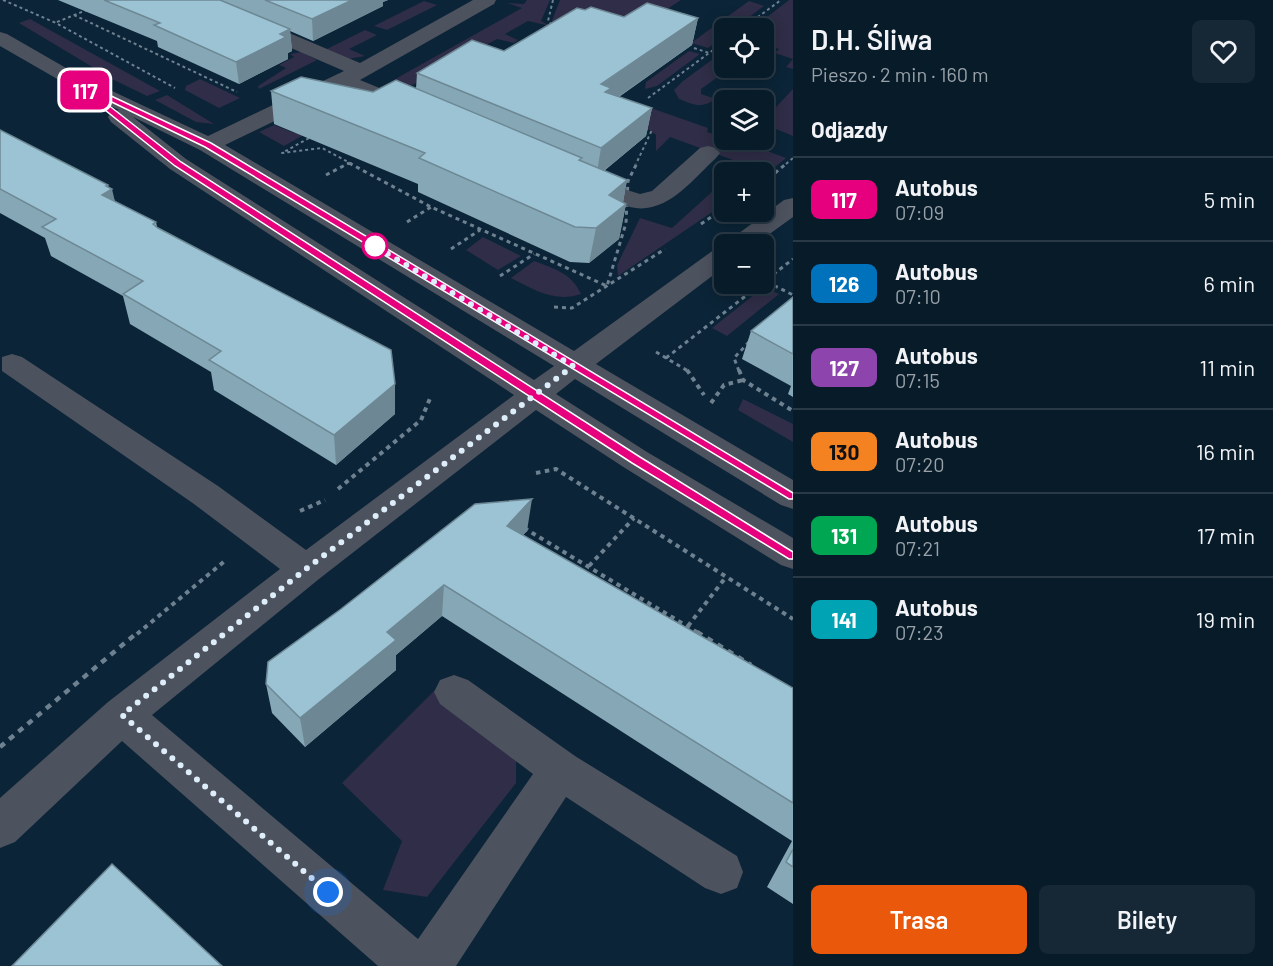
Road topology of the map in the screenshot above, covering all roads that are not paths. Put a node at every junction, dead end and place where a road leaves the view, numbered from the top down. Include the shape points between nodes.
1 (196, 0) edge
2 (487, 0) edge
3 (0, 38) edge
4 (352, 76) junction
5 (73, 80) junction
6 (433, 119) edge
7 (208, 145) junction
8 (708, 153) dead end
9 (560, 174) edge
10 (793, 205) edge
11 (754, 234) edge
12 (714, 262) edge
13 (12, 364) dead end
14 (573, 366) junction
15 (535, 395) junction
16 (793, 496) edge
17 (793, 555) edge
18 (306, 569) junction
19 (454, 692) dead end
20 (122, 715) junction
21 (560, 770) junction
22 (0, 827) edge
23 (721, 872) dead end
24 (414, 966) edge
25 (428, 966) edge

1 - 4 street
2 - 4 street
3 - 5 street
4 - 6 street
4 - 7 street
5 - 7 street
5 - 15 street via 178,164
7 - 14 street
8 - 9 street via 661,196 639,202
10 - 11 street
12 - 14 street
13 - 18 street via 206,495
14 - 15 street
14 - 16 street
15 - 17 street
15 - 18 street
18 - 20 street
19 - 21 street
20 - 22 street
20 - 24 street
21 - 23 street
21 - 25 street

